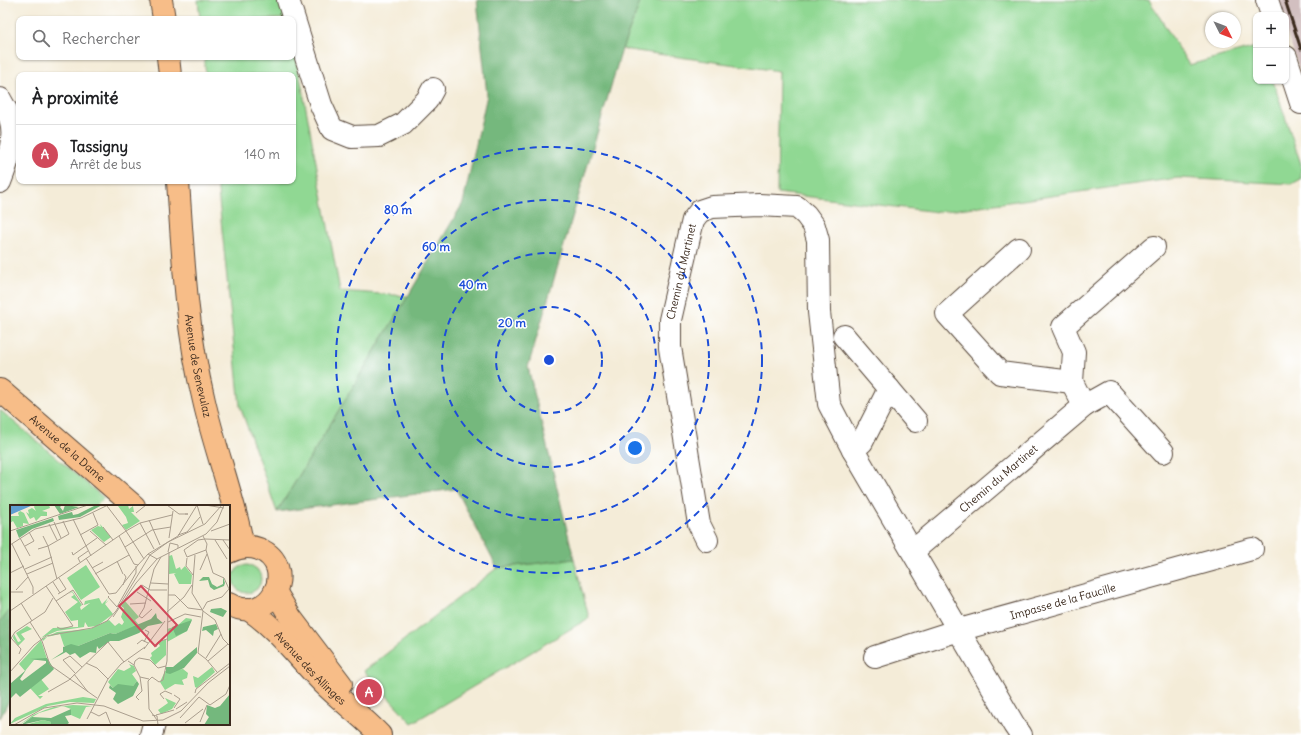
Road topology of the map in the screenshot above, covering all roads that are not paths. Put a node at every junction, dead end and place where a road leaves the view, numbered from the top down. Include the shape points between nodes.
1 (161, 0) edge
2 (288, 0) edge
3 (1267, 0) edge
4 (1271, 12) edge
5 (164, 16) edge
6 (293, 16) edge
7 (296, 25) edge
8 (168, 60) edge
9 (1289, 66) edge
10 (170, 72) edge
11 (433, 89) dead end
12 (0, 99) edge
13 (1301, 103) edge
14 (0, 182) edge
15 (178, 184) edge
16 (1154, 248) dead end
17 (1019, 249) dead end
18 (844, 336) dead end
19 (1072, 382) junction
20 (889, 389) junction
21 (0, 390) edge
22 (1084, 406) junction
23 (916, 421) dead end
24 (853, 450) junction
25 (1162, 452) dead end
26 (133, 505) edge
27 (708, 540) dead end
28 (1252, 549) dead end
29 (236, 550) edge
30 (913, 551) junction
31 (275, 591) junction
32 (238, 606) edge
33 (959, 630) junction
34 (875, 657) dead end
35 (154, 725) edge
36 (376, 731) edge
37 (151, 735) edge
38 (1021, 735) edge

1 - 5 main road
2 - 6 street
3 - 4 street
7 - 11 street via 321,105 332,129 352,137 379,136 403,124 427,100
8 - 10 main road
9 - 13 street
12 - 14 street via 13,128 8,160
15 - 29 main road, Avenue de Senevulaz via 187,303 194,349 212,434 235,510
16 - 19 street via 1062,327 1074,352
17 - 19 street via 947,314 1000,373
18 - 20 street
19 - 22 street
20 - 23 street
20 - 24 street via 862,442
21 - 26 main road, Avenue de la Dame
22 - 25 street, Chemin du Martinet via 1109,392
22 - 30 street, Chemin du Martinet
24 - 27 street, Chemin du Martinet via 829,404 819,312 818,240 814,226 797,207 759,205 712,207 700,211 693,220 671,314 670,347 699,524
24 - 30 street, Chemin du Martinet
28 - 33 street, Impasse de la Faucille
29 - 31 main road via 256,548 271,558 278,574
30 - 33 street, Chemin du Martinet
31 - 32 main road via 270,600 262,606
31 - 36 main road, Avenue des Allinges via 291,618
32 - 36 main road, Avenue des Allinges via 260,617 275,630 322,682
33 - 34 street, Impasse de la Faucille
33 - 38 street, Chemin du Martinet
35 - 37 street

